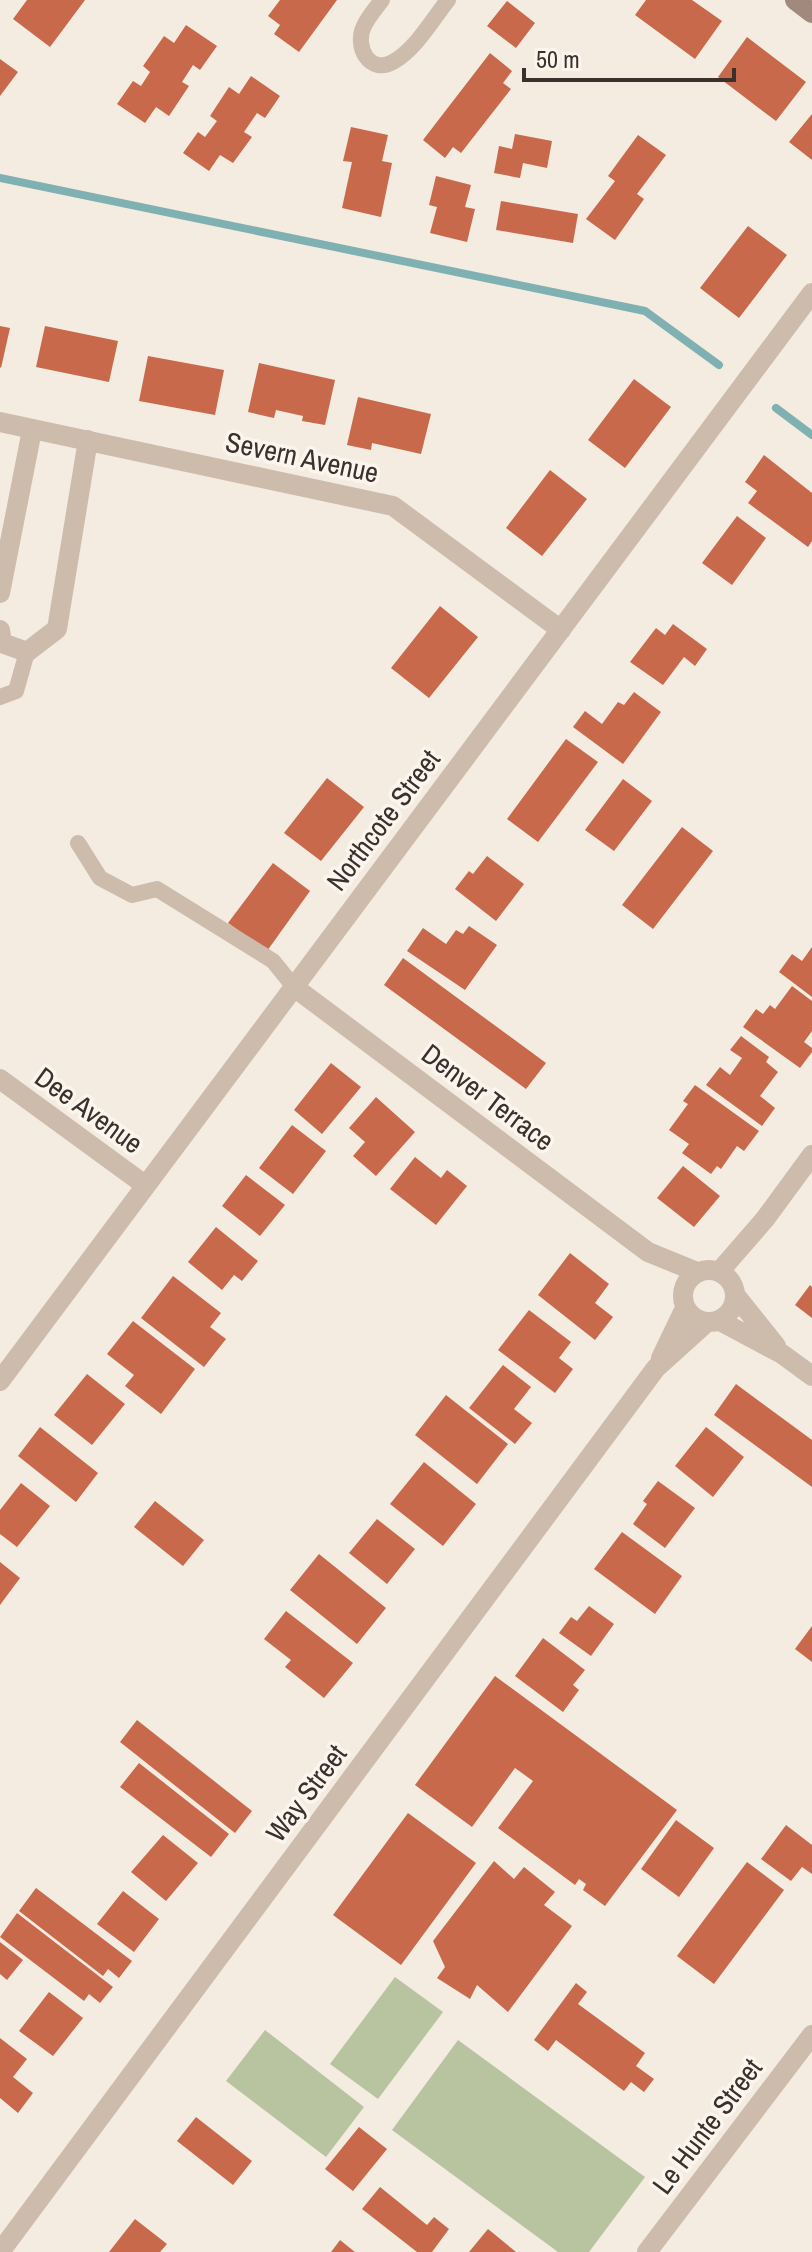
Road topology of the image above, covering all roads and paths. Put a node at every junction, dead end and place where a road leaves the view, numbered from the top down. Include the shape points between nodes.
1 (382, 0) edge
2 (448, 0) edge
3 (795, 0) edge
4 (812, 13) edge
5 (812, 293) edge
6 (0, 422) edge
7 (32, 430) junction
8 (88, 440) junction
9 (0, 593) edge
10 (0, 630) edge
11 (561, 630) junction
12 (27, 652) junction
13 (0, 697) edge
14 (78, 843) dead end
15 (294, 987) junction
16 (0, 1079) edge
17 (812, 1155) edge
18 (145, 1185) junction
19 (648, 1252) junction
20 (697, 1272) junction
21 (729, 1284) junction
22 (684, 1301) junction
23 (713, 1322) junction
24 (782, 1354) junction
25 (656, 1368) junction
26 (812, 1376) edge
27 (0, 1381) edge
28 (812, 2035) edge
29 (0, 2252) edge
30 (647, 2252) edge

1 - 2 lane via 359,41 363,55 378,65 402,56
3 - 4 main road
5 - 11 street, Northcote Street
6 - 7 street, Severn Avenue
7 - 8 street, Severn Avenue
7 - 9 street
8 - 11 street, Severn Avenue via 393,506
8 - 12 street via 57,629
10 - 12 street via 2,643
11 - 15 street, Northcote Street
12 - 13 lane via 16,691
14 - 15 lane via 100,878 132,895 157,889 273,961
15 - 18 street, Northcote Street
15 - 19 street, Denver Terrace
16 - 18 street, Dee Avenue
17 - 21 street via 765,1219
18 - 27 street, Northcote Street
19 - 20 street, Denver Terrace
19 - 22 street, Denver Terrace
20 - 21 street via 708,1269
20 - 22 street via 687,1282
21 - 23 street via 728,1314
21 - 24 street
22 - 23 street via 694,1318
22 - 25 street, Way Street
23 - 24 street
23 - 25 street, Way Street
24 - 26 street
25 - 29 street, Way Street
28 - 30 street, Le Hunte Street

